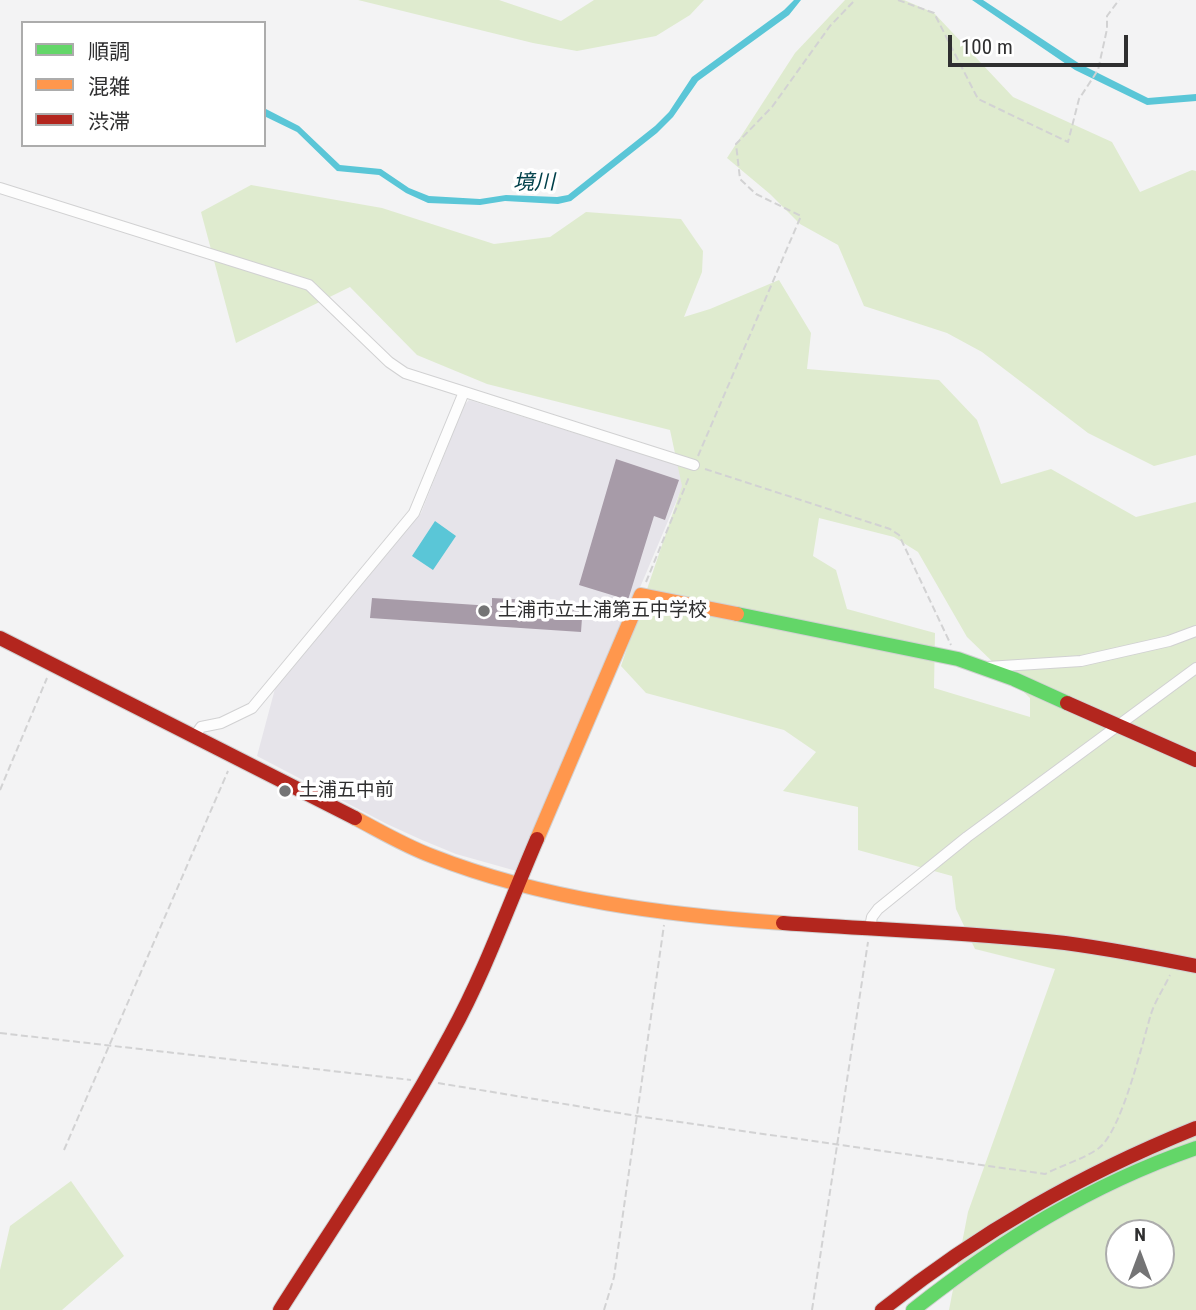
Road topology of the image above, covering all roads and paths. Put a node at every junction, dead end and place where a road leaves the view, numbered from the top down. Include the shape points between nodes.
1 (855, 0) edge
2 (898, 0) edge
3 (1119, 0) edge
4 (0, 188) edge
5 (464, 392) junction
6 (694, 465) junction
7 (641, 596) junction
8 (1196, 632) edge
9 (0, 638) edge
10 (958, 659) junction
11 (53, 665) junction
12 (980, 667) junction
13 (1196, 668) edge
14 (1118, 727) junction
15 (194, 737) junction
16 (234, 757) junction
17 (1196, 760) edge
18 (0, 790) edge
19 (517, 883) junction
20 (666, 913) junction
21 (870, 928) junction
22 (1176, 961) junction
23 (1196, 966) edge
24 (0, 1033) edge
25 (110, 1046) junction
26 (425, 1081) junction
27 (636, 1116) junction
28 (1196, 1128) edge
29 (836, 1145) junction
30 (1196, 1148) edge
31 (64, 1150) dead end
32 (281, 1310) edge
33 (604, 1310) edge
34 (812, 1310) edge
35 (882, 1310) edge
36 (913, 1310) edge

1 - 6 path via 830,26 772,107 736,144 740,179 756,194 801,216
2 - 3 path via 933,13 978,99 1068,142 1079,99 1097,71 1107,16
4 - 5 street via 309,285 389,362 405,373
5 - 6 street
5 - 15 street via 414,513 252,708 201,727
6 - 7 path
6 - 10 path via 899,535
7 - 10 main road
7 - 19 main road
8 - 12 street via 1081,661
9 - 11 main road
10 - 12 main road
11 - 15 main road
11 - 18 path
12 - 14 main road
13 - 14 street
14 - 17 main road
14 - 21 street via 967,837 878,909
15 - 16 main road
16 - 19 main road via 448,864
16 - 25 path
19 - 20 main road
19 - 26 main road via 453,1031
20 - 21 main road
20 - 27 path
21 - 22 main road via 1057,942
21 - 29 path
22 - 23 main road
22 - 29 path via 1152,1014 1121,1114 1100,1148 1045,1174
24 - 25 path
25 - 26 path
25 - 31 path
26 - 27 path
26 - 32 main road
27 - 29 path
27 - 33 path via 614,1277
28 - 35 main road via 1090,1173 1013,1214 951,1255
29 - 34 path
30 - 36 main road via 1131,1173 1037,1221 972,1263

